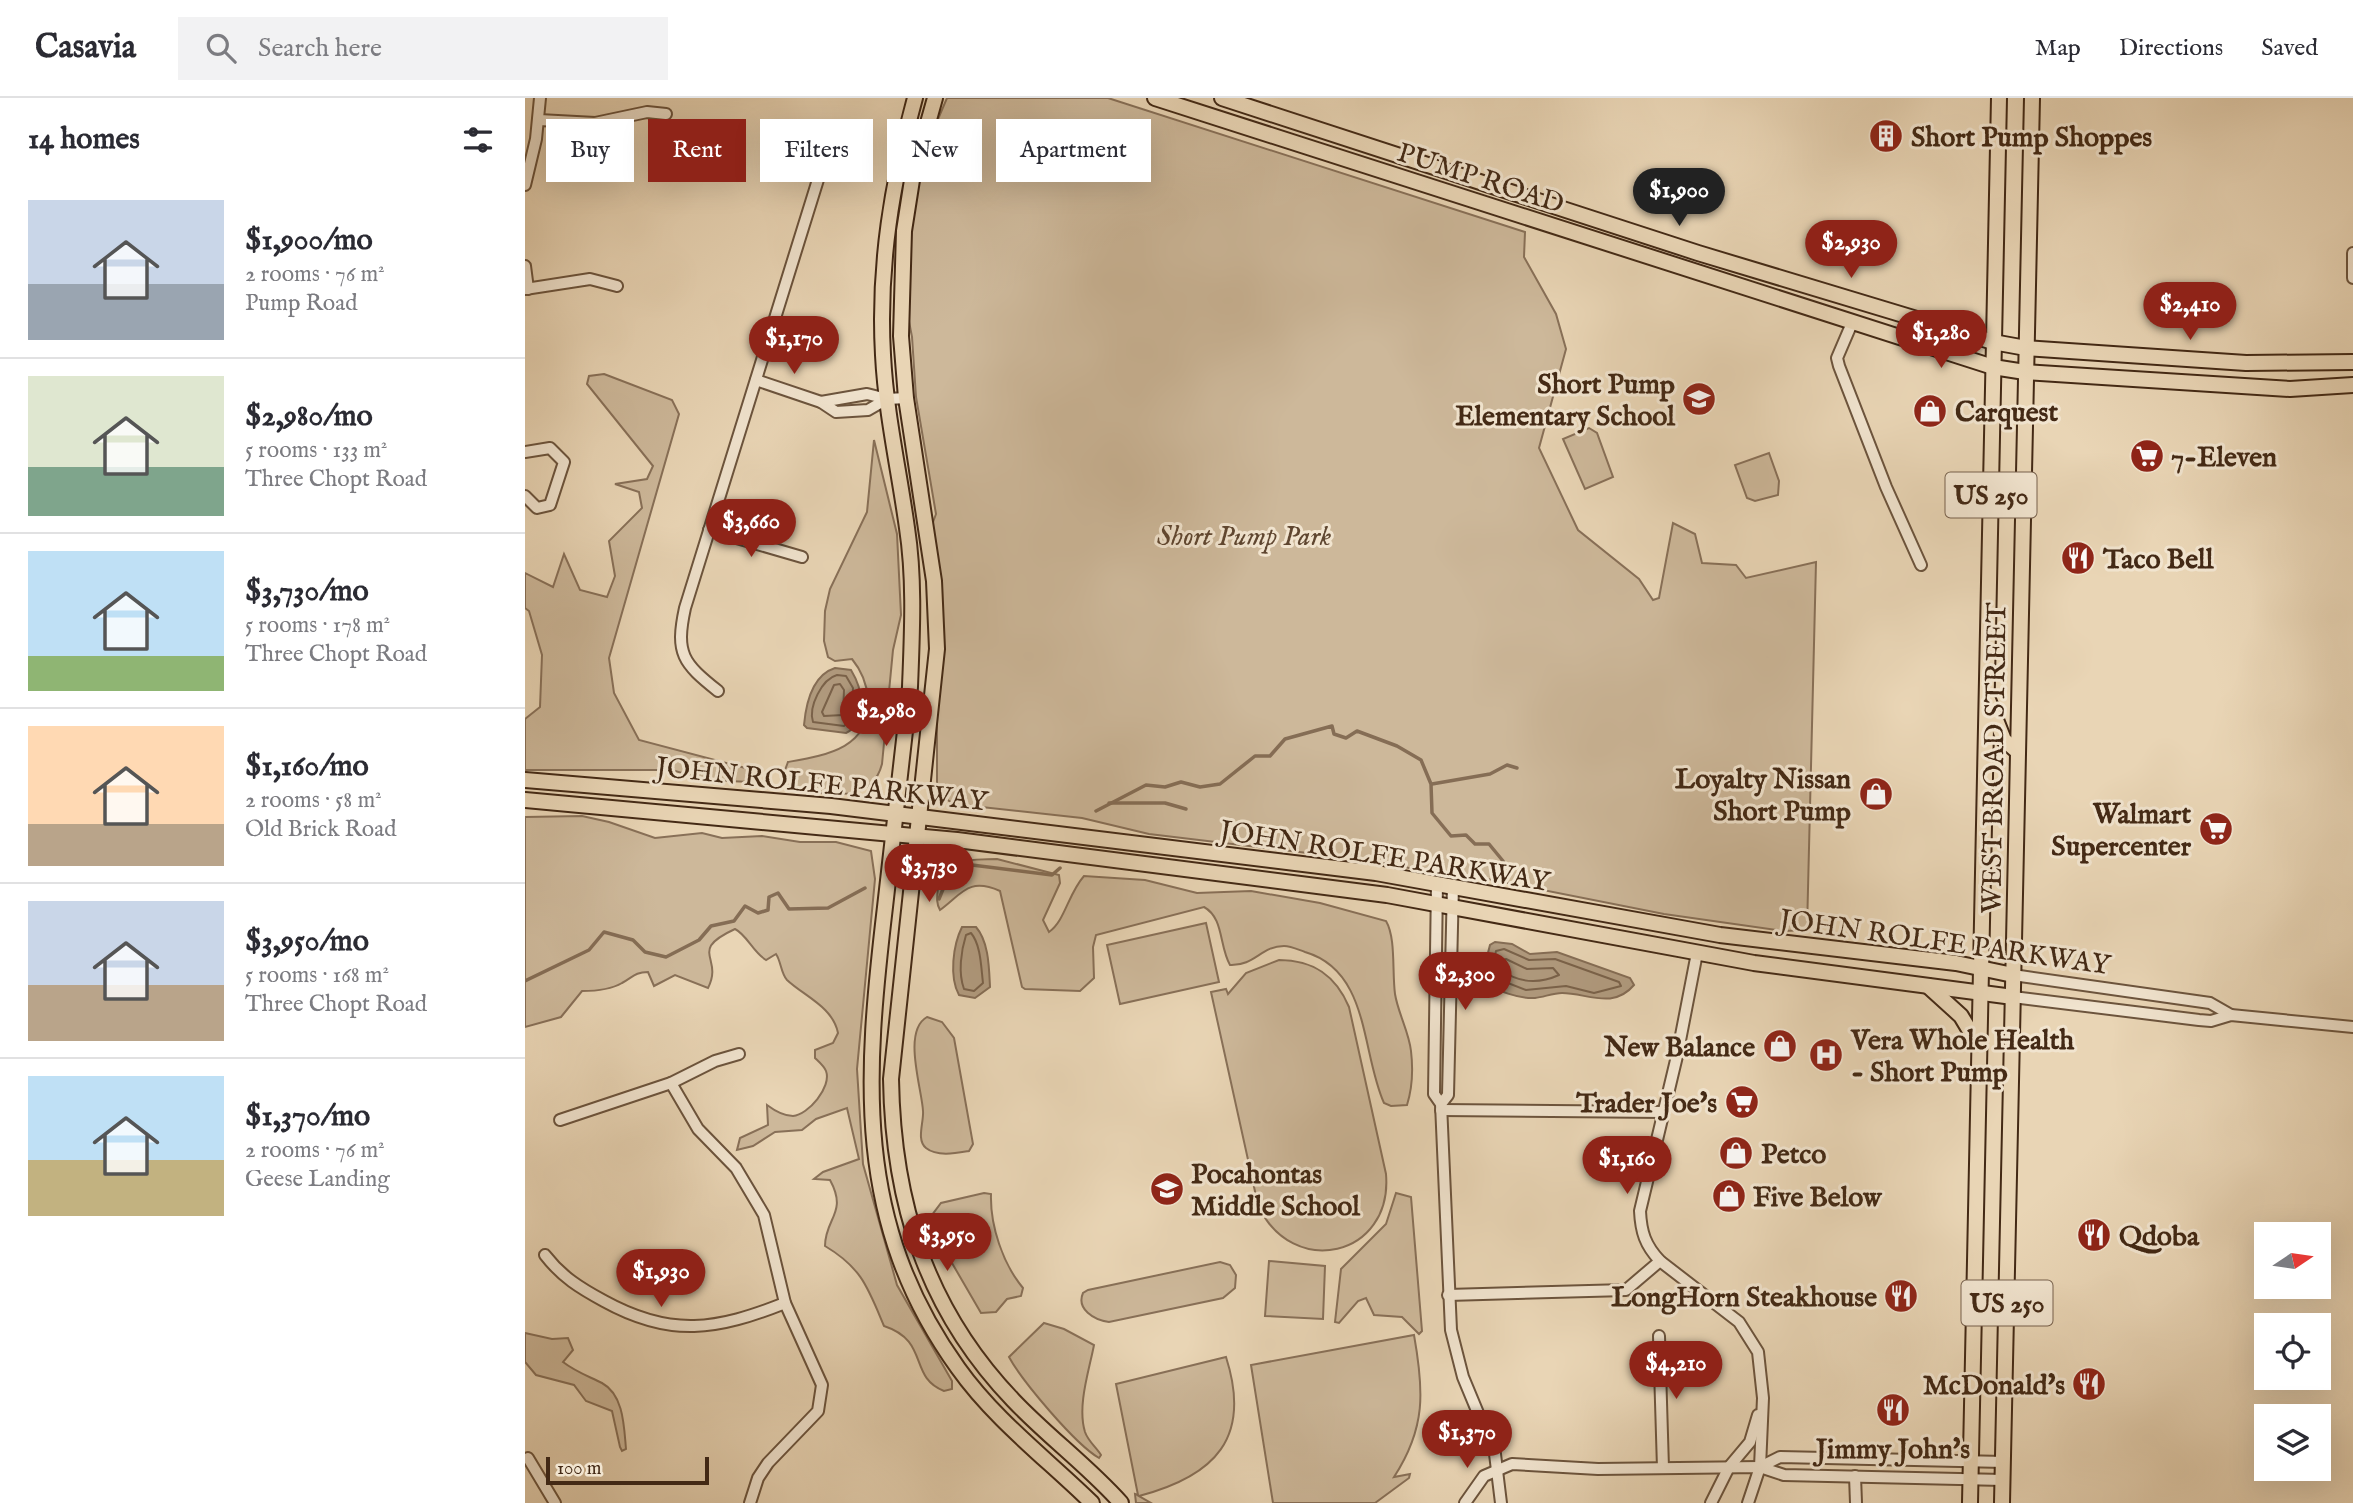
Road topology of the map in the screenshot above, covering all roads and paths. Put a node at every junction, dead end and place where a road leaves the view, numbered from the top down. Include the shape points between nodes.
1 (540, 98) edge
2 (915, 98) edge
3 (935, 98) edge
4 (1155, 98) edge
5 (1223, 98) edge
6 (1999, 98) edge
7 (2032, 98) edge
8 (666, 114) dead end
9 (539, 120) junction
10 (817, 182) edge
11 (525, 185) edge
12 (2353, 253) edge
13 (525, 266) edge
14 (2353, 278) edge
15 (617, 286) dead end
16 (527, 289) edge
17 (1852, 323) junction
18 (1993, 342) junction
19 (2026, 348) junction
20 (2353, 362) edge
21 (1993, 367) junction
22 (2025, 372) junction
23 (756, 380) junction
24 (2353, 384) edge
25 (906, 397) junction
26 (887, 399) junction
27 (525, 452) edge
28 (525, 496) edge
29 (709, 530) junction
30 (802, 557) dead end
31 (1921, 565) dead end
32 (717, 691) dead end
33 (1986, 695) junction
34 (2018, 752) junction
35 (525, 780) edge
36 (525, 800) edge
37 (895, 813) junction
38 (920, 817) junction
39 (893, 834) junction
40 (919, 837) junction
41 (1437, 883) junction
42 (1453, 885) junction
43 (1445, 905) junction
44 (1697, 953) junction
45 (1982, 968) junction
46 (2013, 975) junction
47 (1928, 986) junction
48 (1981, 993) junction
49 (2013, 997) junction
50 (2231, 1015) junction
51 (2353, 1027) edge
52 (1979, 1046) junction
53 (739, 1054) dead end
54 (671, 1083) junction
55 (1441, 1107) junction
56 (1664, 1112) junction
57 (560, 1120) dead end
58 (545, 1255) dead end
59 (1660, 1261) junction
60 (1447, 1295) junction
61 (785, 1303) junction
62 (1659, 1336) dead end
63 (1763, 1398) junction
64 (528, 1458) dead end
65 (1971, 1461) junction
66 (2004, 1462) junction
67 (1760, 1467) junction
68 (1663, 1468) junction
69 (1729, 1468) junction
70 (1499, 1469) junction
71 (1855, 1476) junction
72 (1970, 1479) junction
73 (2003, 1480) junction
74 (555, 1503) edge
75 (750, 1503) edge
76 (1092, 1503) edge
77 (1121, 1503) edge
78 (1465, 1503) edge
79 (1501, 1503) edge
80 (1711, 1503) edge
81 (1748, 1503) edge
82 (1856, 1503) edge
83 (1970, 1503) edge
84 (2002, 1503) edge

1 - 9 street
2 - 26 main road via 892,191 883,268
3 - 25 main road via 912,180 904,231 901,336
4 - 17 main road, PUMP ROAD
5 - 18 main road, PUMP ROAD via 1698,253
6 - 18 main road, WEST BROAD STREET / US 250
7 - 19 main road, WEST BROAD STREET / US 250
8 - 9 street via 647,111 595,123
9 - 11 street
10 - 23 street
12 - 14 street
13 - 16 street
15 - 16 street via 590,279
17 - 21 main road, PUMP ROAD
17 - 31 street via 1837,358 1839,366
18 - 19 main road, PUMP ROAD
18 - 21 main road, WEST BROAD STREET / US 250
19 - 20 main road, PUMP ROAD via 2246,363
19 - 22 main road, WEST BROAD STREET / US 250
21 - 22 main road, PUMP ROAD
21 - 33 main road, WEST BROAD STREET / US 250
22 - 24 main road, PUMP ROAD via 2290,389
22 - 34 main road, WEST BROAD STREET / US 250
23 - 26 street via 821,402 867,394
23 - 29 street
25 - 26 street
25 - 38 main road via 930,545 937,649
26 - 37 main road via 907,527 912,598 911,687
27 - 28 street via 550,448 564,462 550,505 537,508
29 - 30 street
29 - 32 street via 678,640 688,667
33 - 34 main road via 2004,740
33 - 45 main road, WEST BROAD STREET / US 250
34 - 46 main road, WEST BROAD STREET / US 250
35 - 37 main road, JOHN ROLFE PARKWAY
36 - 39 main road, JOHN ROLFE PARKWAY
37 - 38 main road, JOHN ROLFE PARKWAY
37 - 39 main road
38 - 40 main road
38 - 41 main road, JOHN ROLFE PARKWAY
39 - 40 main road, JOHN ROLFE PARKWAY
39 - 76 main road via 870,1070 870,1126 891,1233 911,1288 959,1369 1007,1424
40 - 43 main road, JOHN ROLFE PARKWAY
40 - 77 main road via 891,1079 893,1147 907,1215 938,1294 975,1356 1015,1402
41 - 42 main road, JOHN ROLFE PARKWAY
41 - 43 street
42 - 43 street
42 - 45 main road, JOHN ROLFE PARKWAY via 1720,934
43 - 44 main road, JOHN ROLFE PARKWAY
43 - 55 street via 1434,1094
44 - 47 main road, JOHN ROLFE PARKWAY
44 - 56 street
45 - 46 main road, JOHN ROLFE PARKWAY
45 - 48 main road, WEST BROAD STREET / US 250
46 - 49 main road, WEST BROAD STREET / US 250
46 - 50 street, JOHN ROLFE PARKWAY via 2210,1003
47 - 48 main road, JOHN ROLFE PARKWAY
47 - 52 main road via 1961,1016
48 - 49 main road, JOHN ROLFE PARKWAY
48 - 52 main road, WEST BROAD STREET / US 250
49 - 50 street, JOHN ROLFE PARKWAY via 2211,1021
49 - 66 main road, WEST BROAD STREET / US 250
50 - 51 street, JOHN ROLFE PARKWAY
52 - 65 main road, WEST BROAD STREET / US 250
53 - 54 street
54 - 57 street
54 - 61 street via 698,1129 753,1192 764,1215
55 - 56 street
55 - 60 street
56 - 59 street via 1640,1211 1641,1231
58 - 61 street via 574,1285 636,1318 663,1325 711,1326
59 - 60 street via 1626,1290
59 - 63 street via 1739,1322 1749,1335 1758,1352
60 - 70 street via 1463,1377
61 - 75 street via 820,1376 822,1399 814,1418 762,1472
62 - 68 street
63 - 67 street
63 - 69 street via 1750,1442
64 - 74 street
65 - 66 street
65 - 67 street via 1780,1457
65 - 72 main road, WEST BROAD STREET / US 250
66 - 73 main road, WEST BROAD STREET / US 250
67 - 69 street
67 - 71 street via 1784,1475
67 - 81 street
68 - 69 street
68 - 70 street via 1512,1464
69 - 80 street
70 - 78 street via 1476,1484
70 - 79 street
71 - 72 street
71 - 82 street
72 - 73 street
72 - 83 main road, WEST BROAD STREET / US 250
73 - 84 main road, WEST BROAD STREET / US 250

